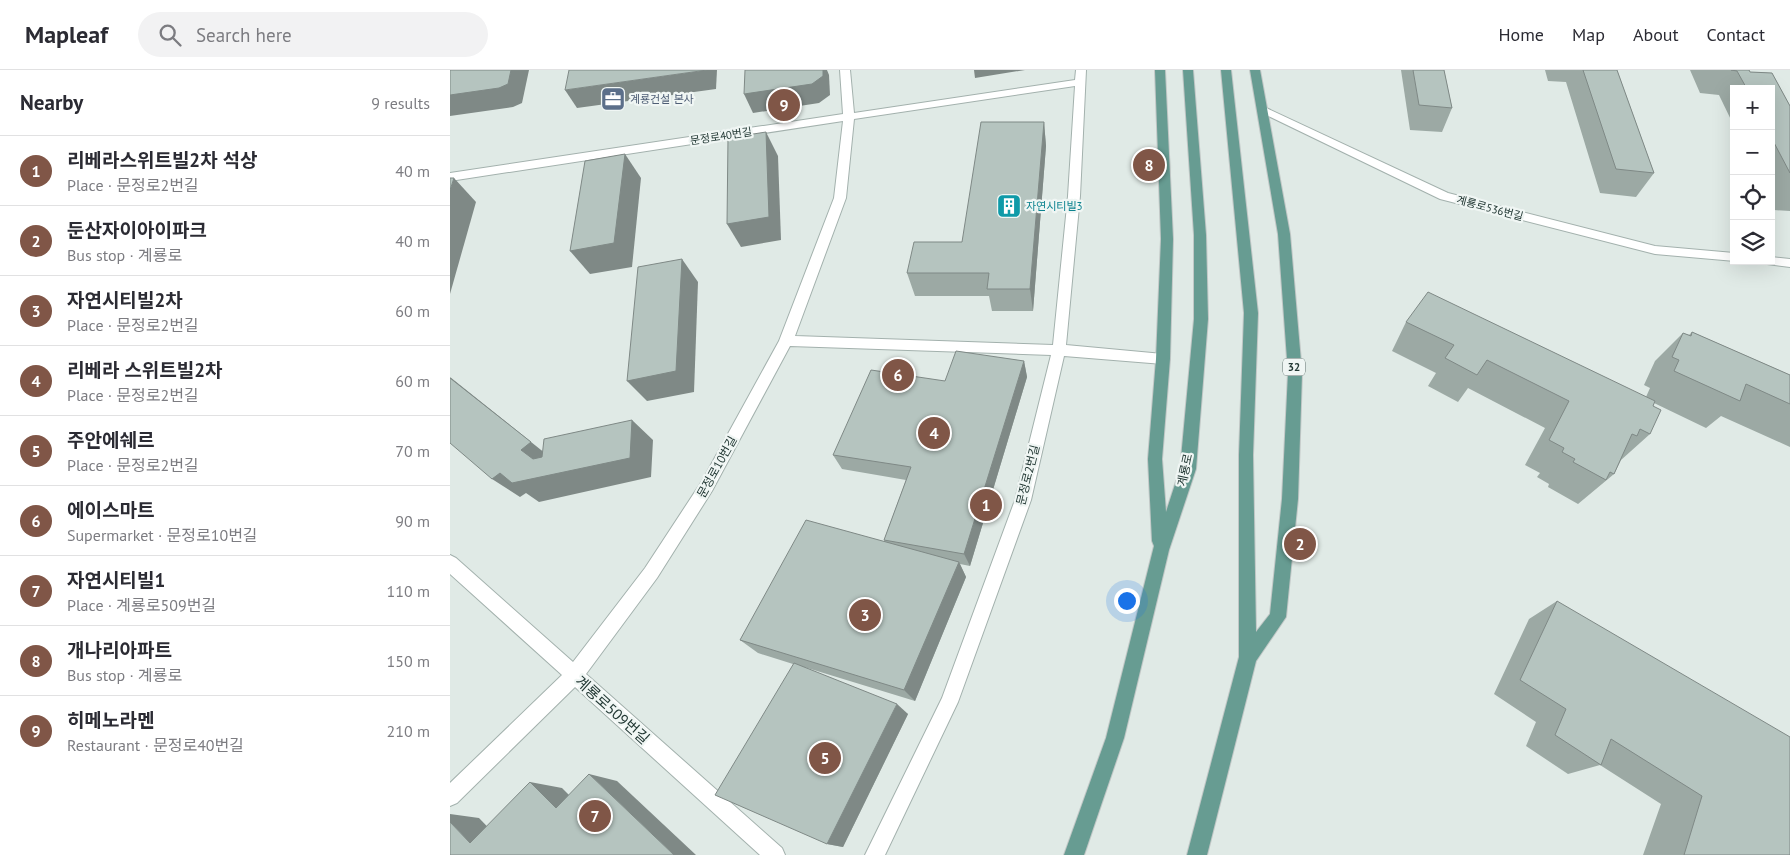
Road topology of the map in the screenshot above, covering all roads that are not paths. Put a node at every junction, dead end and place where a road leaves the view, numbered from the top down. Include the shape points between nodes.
1 (845, 70) edge
2 (1160, 70) edge
3 (1188, 70) edge
4 (1226, 70) edge
5 (1255, 70) edge
6 (1081, 76) edge
7 (1262, 109) junction
8 (849, 117) junction
9 (450, 177) edge
10 (1730, 258) edge
11 (1775, 261) edge
12 (1790, 263) edge
13 (786, 341) junction
14 (1059, 350) junction
15 (1163, 359) junction
16 (1161, 550) junction
17 (450, 563) edge
18 (1248, 657) junction
19 (574, 676) junction
20 (450, 796) edge
21 (775, 855) edge
22 (875, 855) edge
23 (1074, 855) edge
24 (1197, 855) edge

1 - 8 street, 문정로10번길
2 - 15 main road via 1167,239
3 - 16 main road, 계룡로 via 1200,235 1201,319 1188,469
4 - 18 main road, 32 via 1251,313 1246,455
5 - 7 main road, 32
6 - 8 street, 문정로40번길
6 - 14 street, 문정로2번길 via 1074,196
7 - 10 street, 계룡로536번길 via 1444,196 1655,250
7 - 18 main road, 32 via 1284,234 1295,373 1290,499 1278,617
8 - 9 street, 문정로40번길
8 - 13 street, 문정로10번길 via 840,198
11 - 12 street
13 - 14 street
13 - 19 street, 문정로10번길 via 707,486 651,573
14 - 15 street
14 - 22 street, 문정로2번길 via 1023,500 949,702
15 - 16 main road via 1155,459
16 - 23 main road, 계룡로 via 1115,738
17 - 19 street, 계룡로509번길
18 - 24 main road, 32
19 - 20 street, 문정로10번길
19 - 21 street, 계룡로509번길

